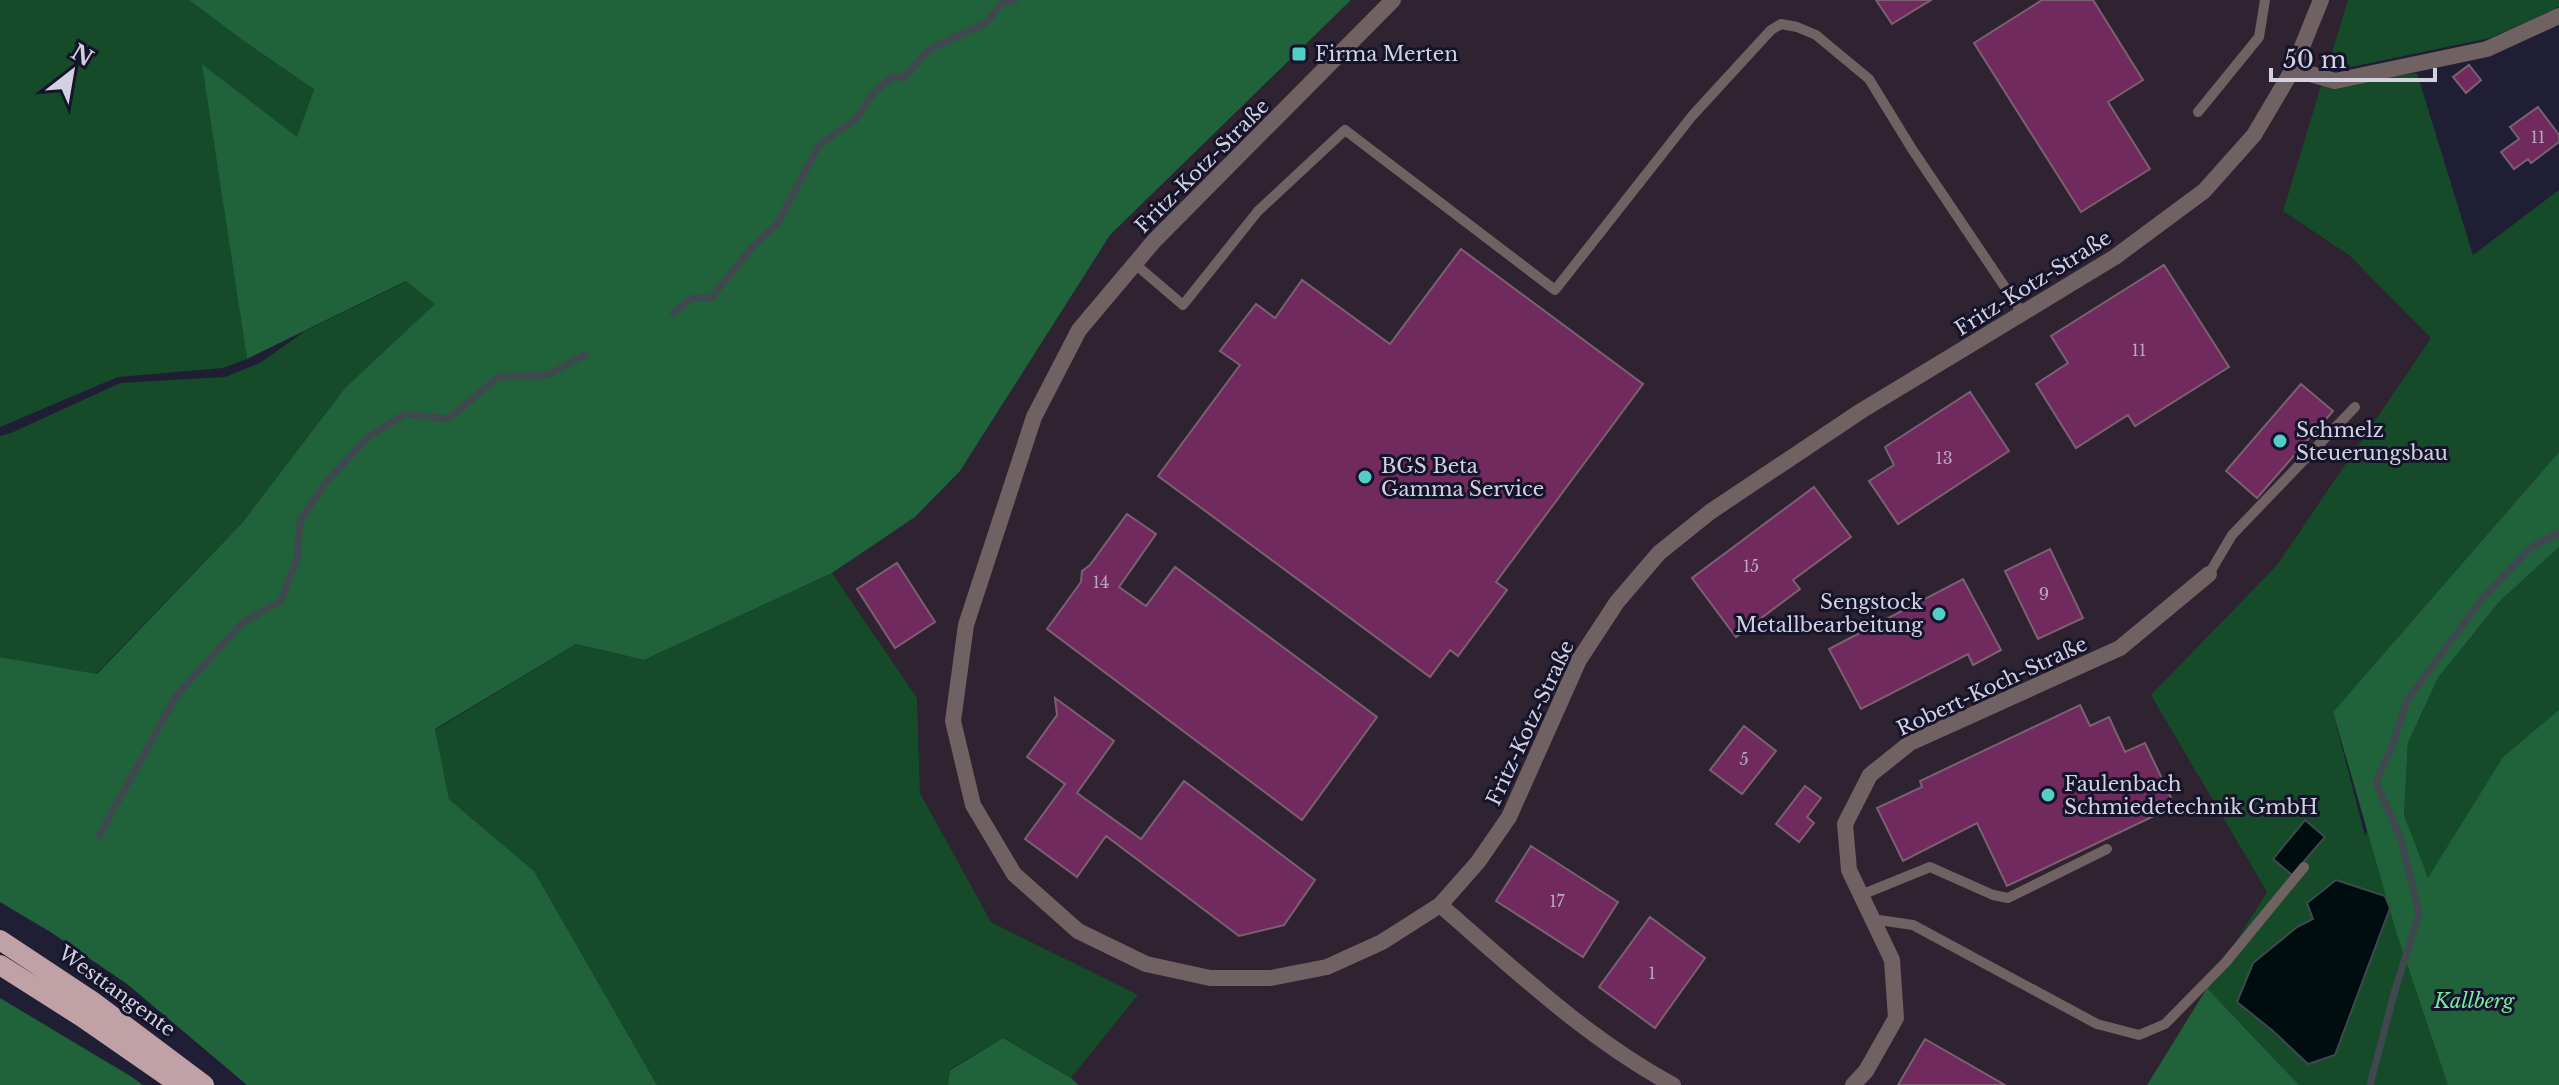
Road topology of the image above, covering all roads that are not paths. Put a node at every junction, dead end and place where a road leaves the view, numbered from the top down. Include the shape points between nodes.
1 (1393, 0) edge
2 (2265, 0) edge
3 (2321, 0) edge
4 (2559, 16) edge
5 (2293, 69) junction
6 (2198, 112) dead end
7 (1135, 264) junction
8 (2023, 314) junction
9 (2355, 407) dead end
10 (2209, 574) joint
11 (2107, 849) dead end
12 (2304, 867) dead end
13 (1861, 895) junction
14 (1440, 905) junction
15 (1872, 919) junction
16 (0, 940) edge
17 (0, 965) edge
18 (180, 1085) edge
19 (204, 1085) edge
20 (1673, 1085) edge
21 (1853, 1085) edge

1 - 7 street, Fritz-Kotz-Straße
2 - 6 lane via 2259,37
3 - 5 street, Fritz-Kotz-Straße
4 - 5 street via 2487,49 2335,81
5 - 8 street, Fritz-Kotz-Straße via 2254,135 2204,191 2115,257
7 - 8 lane via 1183,305 1258,211 1345,130 1555,290 1692,116 1781,24 1816,35 1869,79
7 - 14 street, Fritz-Kotz-Straße via 1079,330 1034,417 966,625 953,721 973,805 1014,874 1078,931 1146,964 1210,978 1271,978 1327,967 1382,942
8 - 14 street, Fritz-Kotz-Straße via 1861,411 1710,512 1659,553 1617,602 1579,660 1509,817
9 - 10 lane via 2232,535
10 - 13 street, Robert-Koch-Straße via 2120,648 1910,743 1870,775 1845,824 1849,870
11 - 13 lane via 2008,898 1930,867
12 - 15 lane via 2206,983 2165,1024 2139,1035 2097,1024 1913,925
13 - 15 street, Robert-Koch-Straße
14 - 20 street via 1562,1010 1632,1063
15 - 21 street, Robert-Koch-Straße via 1892,960 1896,1018
16 - 19 main road, Westtangente
17 - 18 main road, Westtangente

